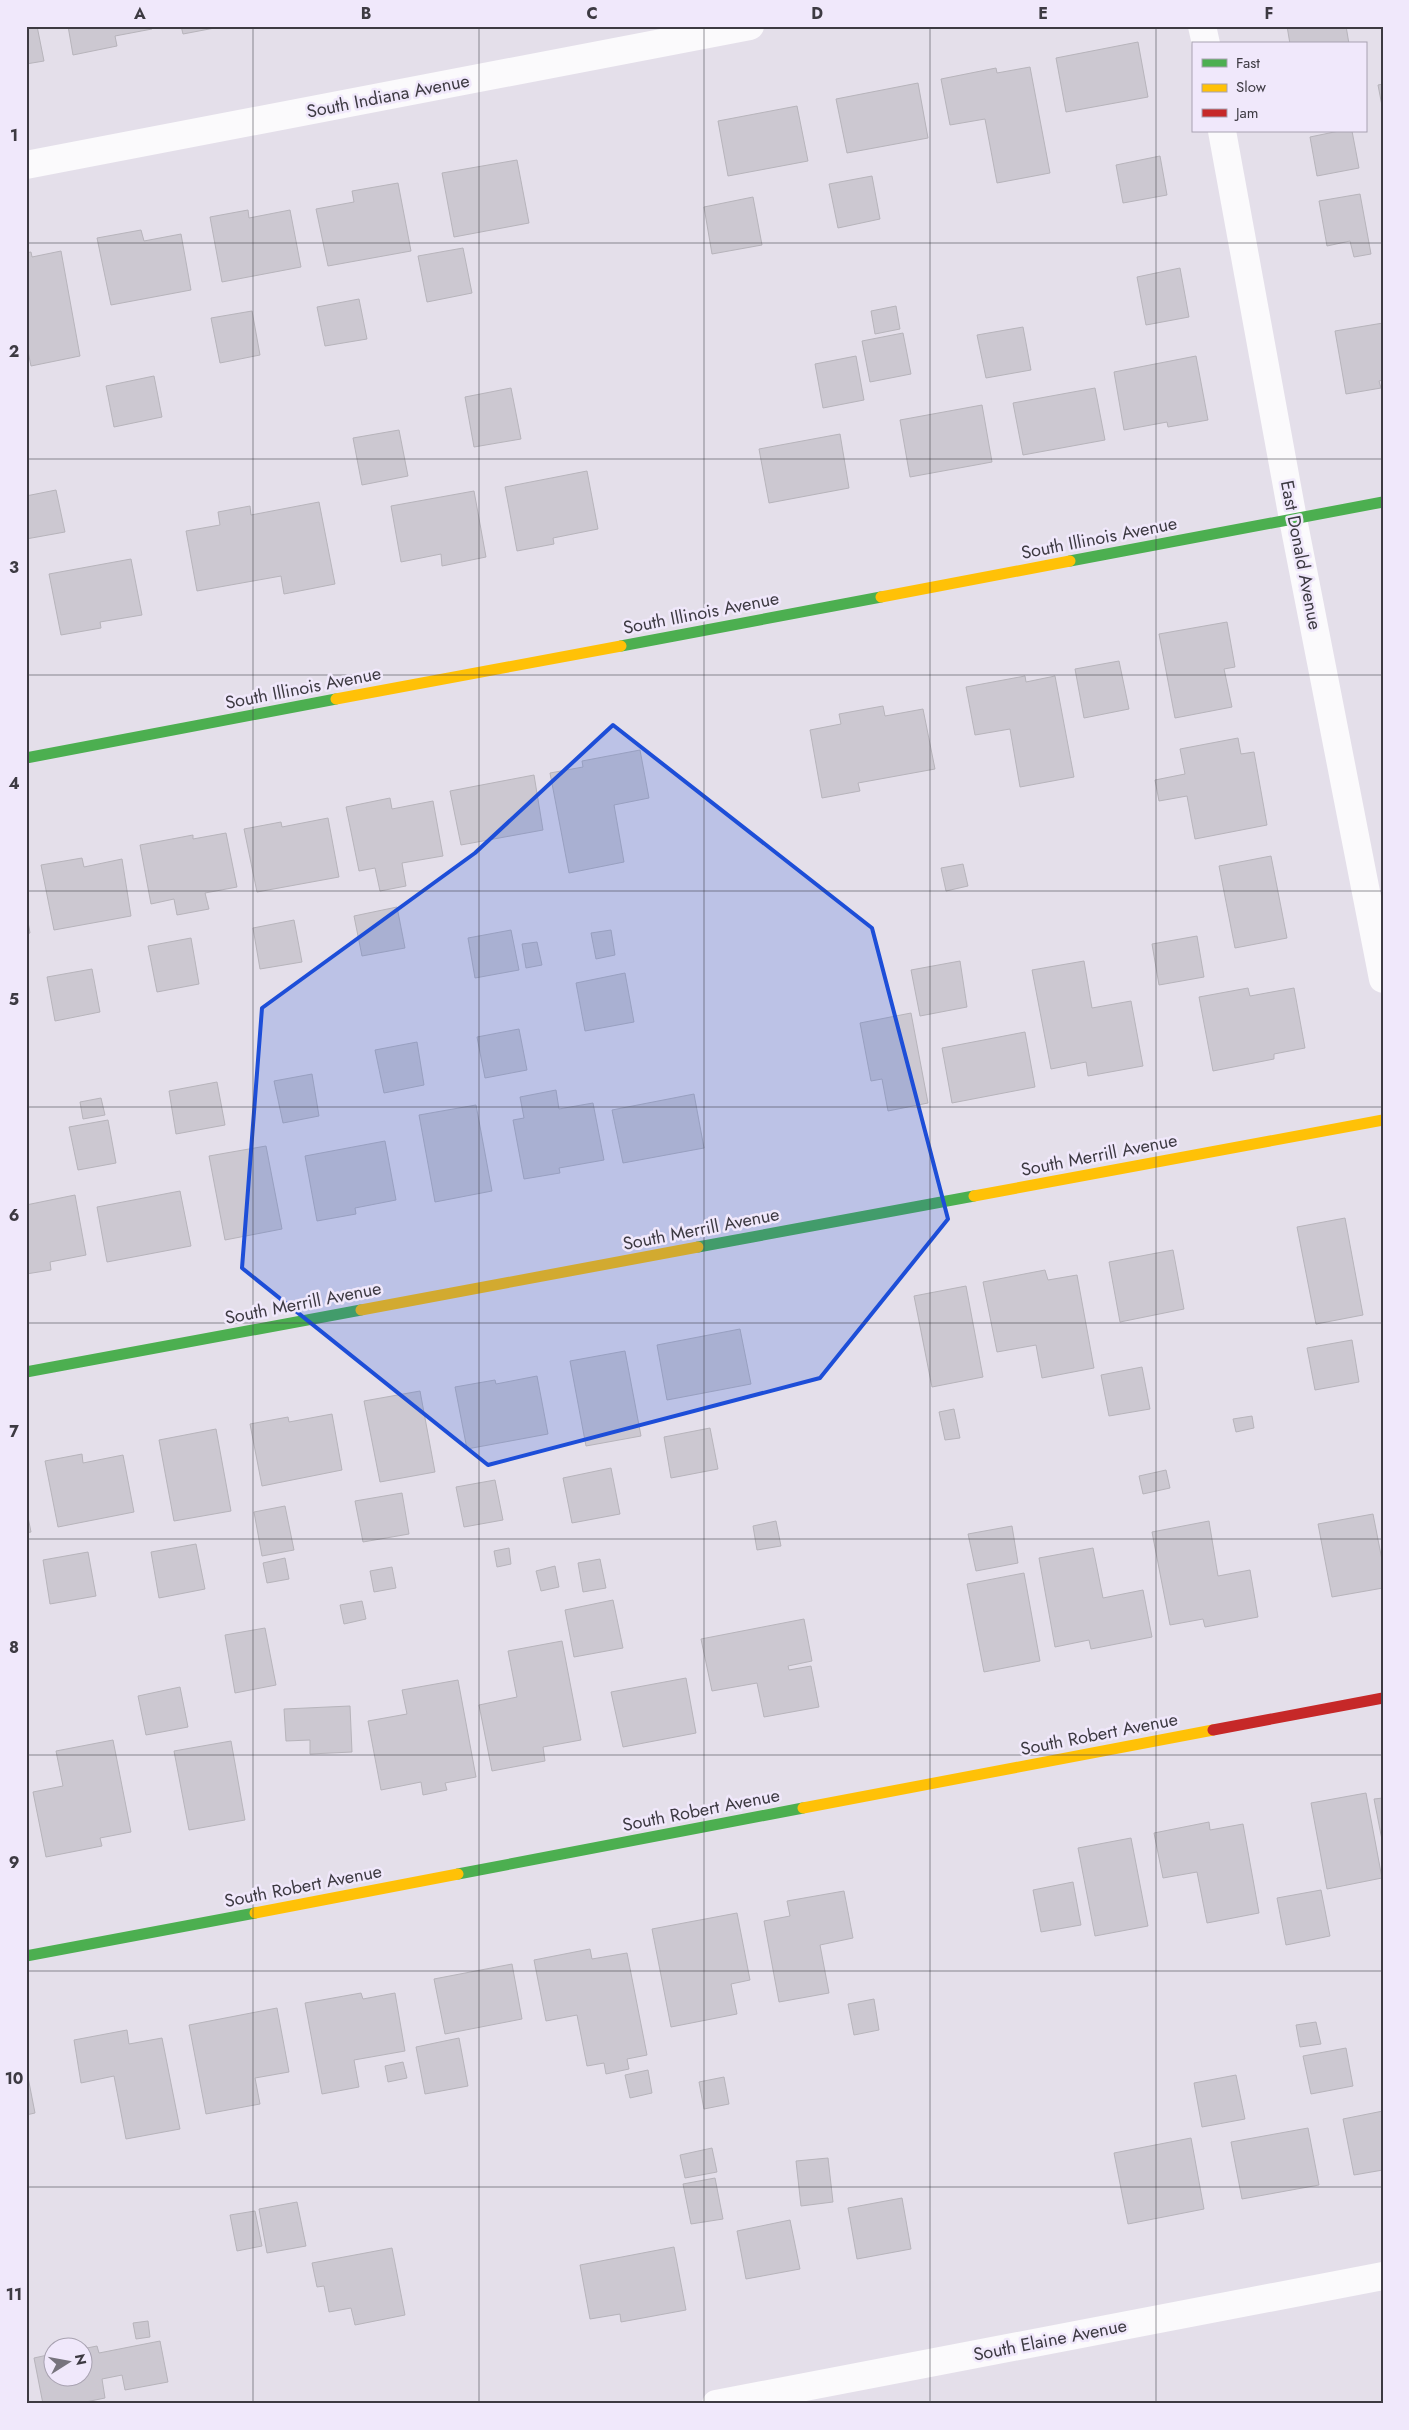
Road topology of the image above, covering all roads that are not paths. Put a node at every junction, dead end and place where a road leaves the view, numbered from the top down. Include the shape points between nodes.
1 (750, 26) edge
2 (1202, 26) edge
3 (1206, 42) edge
4 (1222, 132) edge
5 (26, 165) edge
6 (1383, 502) edge
7 (1293, 519) junction
8 (26, 758) edge
9 (1383, 979) edge
10 (1383, 1120) edge
11 (26, 1372) edge
12 (1383, 1698) edge
13 (26, 1956) edge
14 (1383, 2276) edge
15 (716, 2404) edge

1 - 5 street, South Indiana Avenue
2 - 3 street
4 - 7 street, East Donald Avenue
6 - 7 street, South Illinois Avenue
7 - 8 street, South Illinois Avenue
7 - 9 street, East Donald Avenue
10 - 11 street, South Merrill Avenue
12 - 13 street, South Robert Avenue
14 - 15 street, South Elaine Avenue

